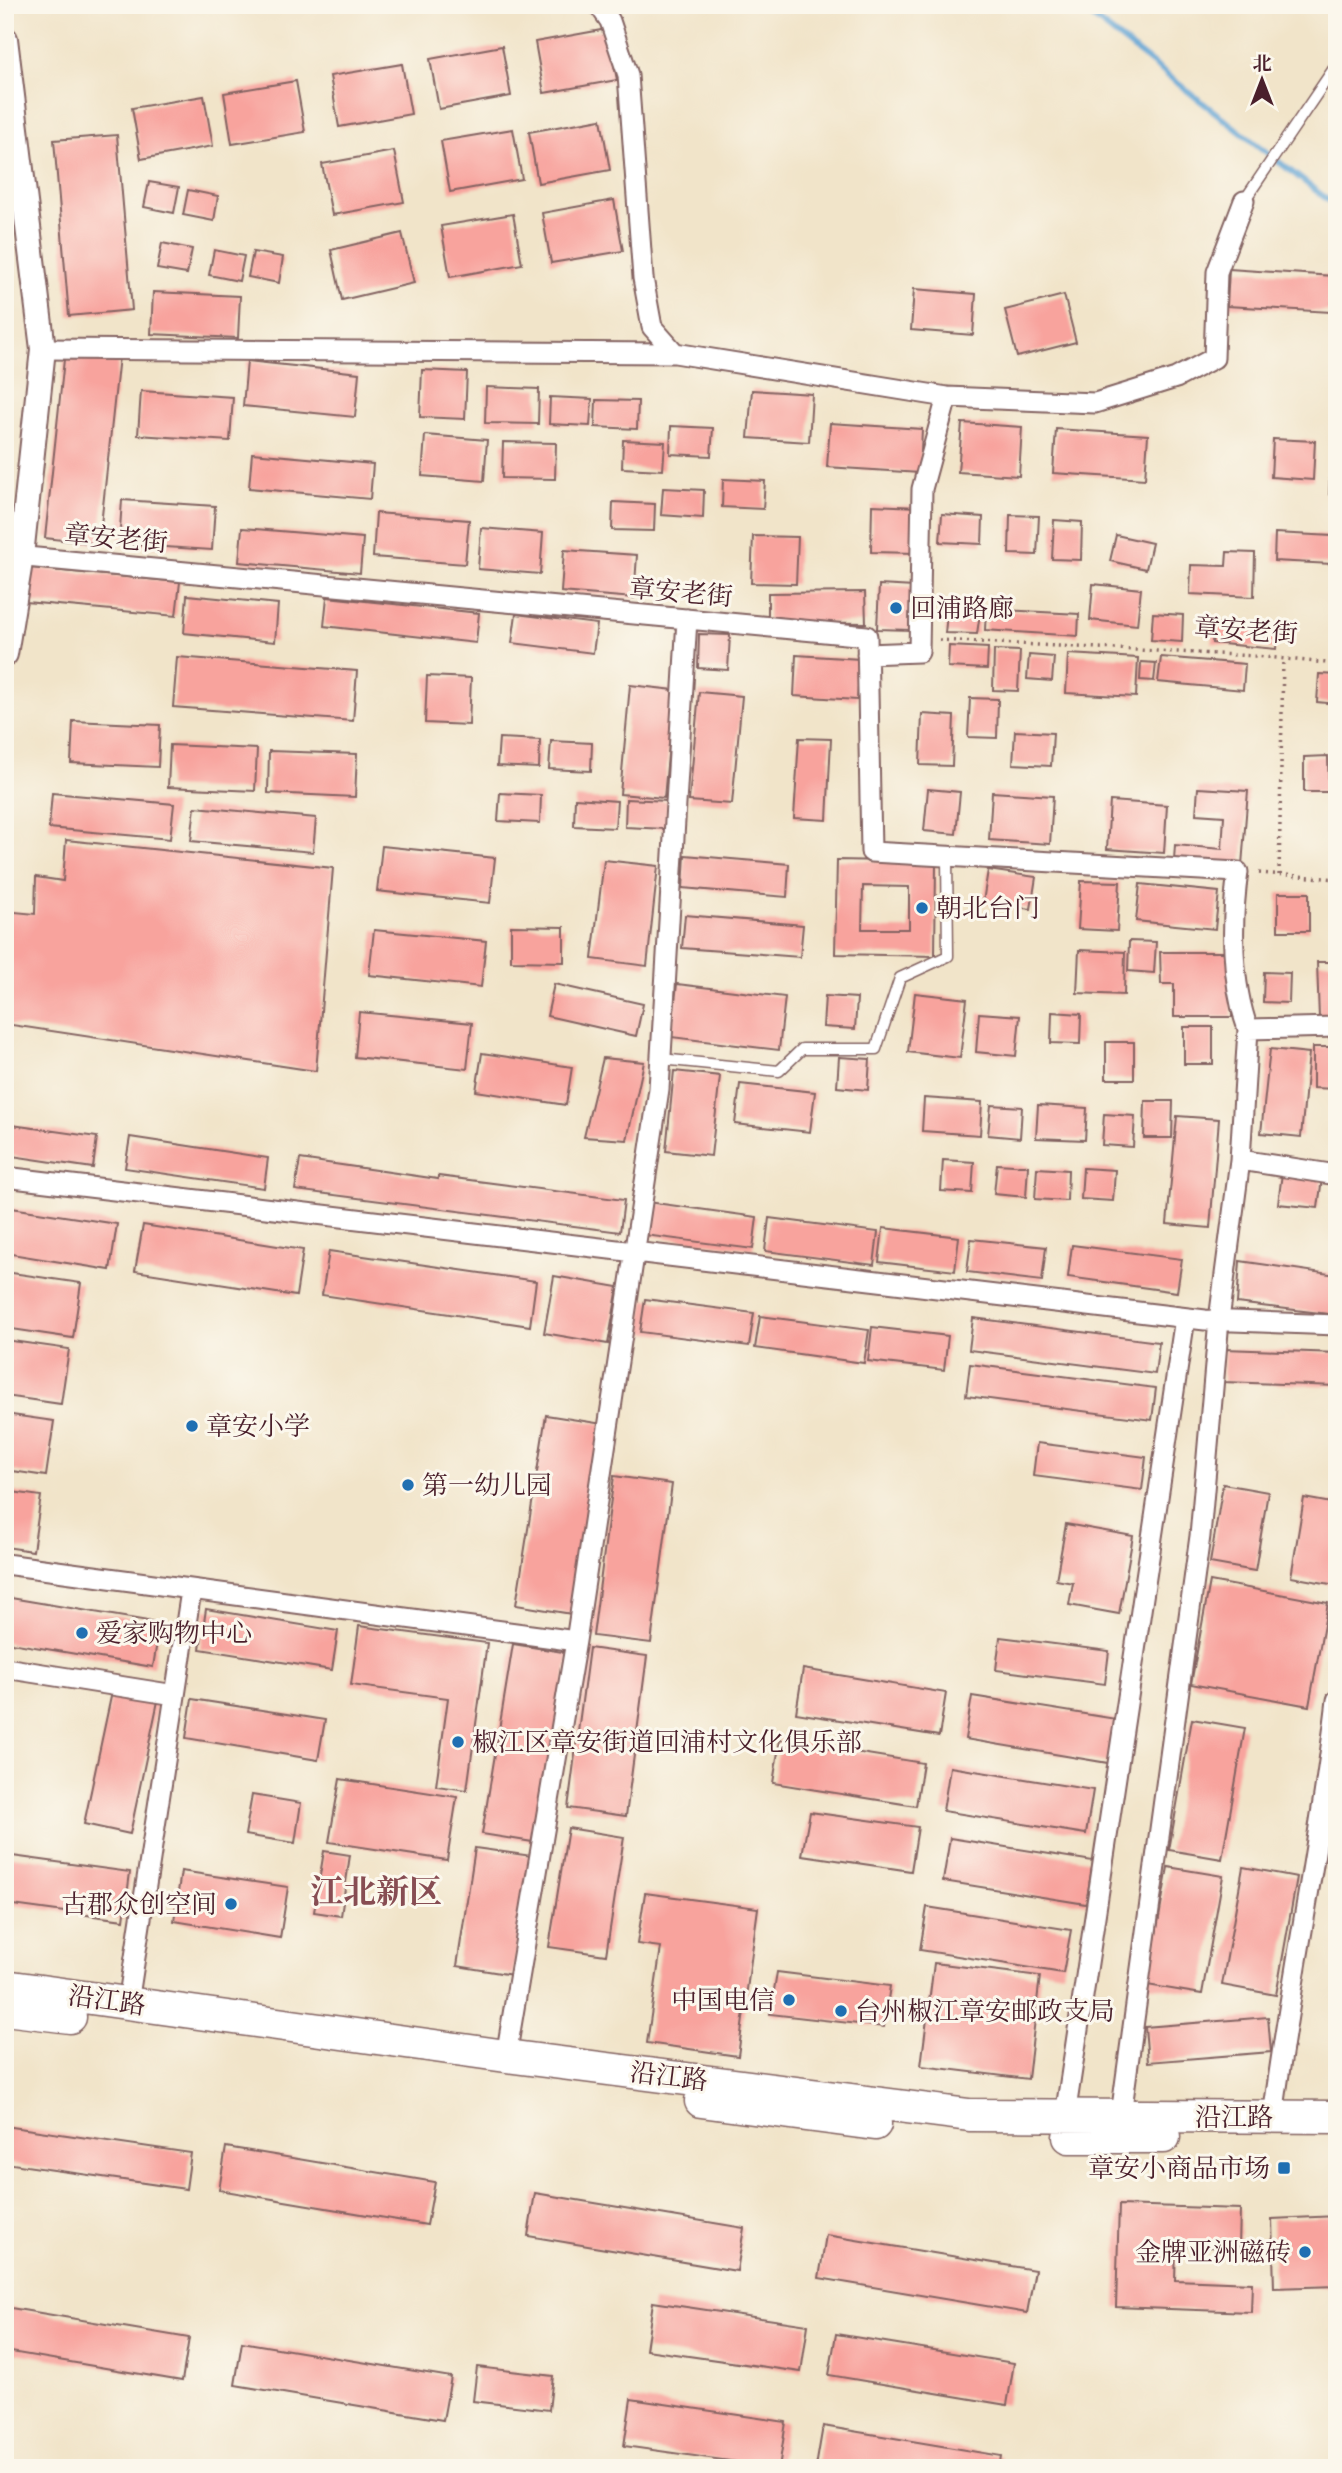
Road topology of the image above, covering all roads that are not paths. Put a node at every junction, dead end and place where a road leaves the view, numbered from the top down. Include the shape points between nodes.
1 (599, 5) edge
2 (5, 39) edge
3 (1337, 64) edge
4 (1244, 201) joint
5 (43, 349) junction
6 (675, 353) junction
7 (947, 397) junction
8 (13, 555) edge
9 (687, 619) junction
10 (867, 645) junction
11 (5, 654) edge
12 (947, 856) junction
13 (1337, 1027) edge
14 (1248, 1029) junction
15 (661, 1059) junction
16 (1240, 1160) junction
17 (1337, 1175) edge
18 (5, 1177) edge
19 (635, 1254) junction
20 (1185, 1318) junction
21 (1219, 1320) junction
22 (1337, 1325) edge
23 (5, 1564) edge
24 (191, 1591) junction
25 (576, 1641) junction
26 (5, 1668) edge
27 (176, 1695) junction
28 (1337, 1700) edge
29 (5, 1986) edge
30 (128, 2003) junction
31 (5, 2009) edge
32 (506, 2056) junction
33 (1121, 2115) junction
34 (1065, 2116) junction
35 (1273, 2117) junction
36 (1337, 2117) edge
37 (1337, 2138) edge

1 - 6 street via 610,21 628,75 643,278 652,327
2 - 5 street
3 - 4 lane
4 - 7 street via 1217,272 1214,358 1176,378 1095,403
5 - 6 street
5 - 8 street
6 - 7 street
7 - 10 street, 章安老街 via 922,489 919,652
8 - 9 street, 章安老街
8 - 11 street
9 - 10 street, 章安老街
9 - 15 street
10 - 12 street via 871,852
12 - 14 street via 1238,872 1234,901 1239,1004
12 - 15 lane via 948,956 900,978 876,1049 802,1049 779,1071
13 - 14 street
14 - 16 street
15 - 19 street
16 - 17 street
16 - 21 street
18 - 19 street
19 - 20 street
19 - 25 street
20 - 21 street
20 - 34 street
21 - 22 street
21 - 33 street via 1200,1536
23 - 24 street
24 - 25 street
24 - 27 street
25 - 32 street
26 - 27 street
27 - 30 street
28 - 35 street
29 - 30 main road, 沿江路
30 - 32 main road, 沿江路
31 - 37 main road, 沿江路 via 968,2137
32 - 34 main road, 沿江路 via 969,2115
33 - 34 main road, 沿江路
33 - 35 main road, 沿江路
35 - 36 main road, 沿江路

